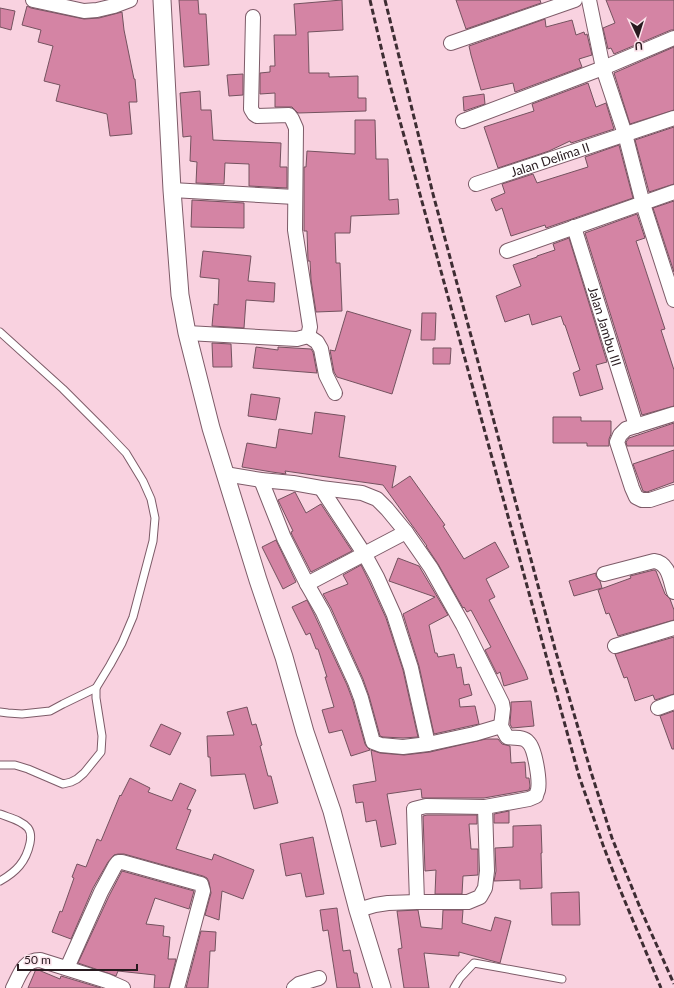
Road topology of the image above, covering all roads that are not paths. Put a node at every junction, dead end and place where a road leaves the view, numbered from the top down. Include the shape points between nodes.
1 (33, 0) edge
2 (130, 0) edge
3 (162, 0) edge
4 (575, 0) edge
5 (589, 0) edge
6 (253, 18) dead end
7 (674, 38) edge
8 (451, 42) dead end
9 (603, 68) junction
10 (674, 118) edge
11 (463, 121) dead end
12 (624, 134) junction
13 (476, 184) dead end
14 (172, 190) junction
15 (674, 192) edge
16 (295, 197) junction
17 (643, 204) junction
18 (574, 227) junction
19 (507, 251) dead end
20 (669, 269) edge
21 (674, 300) edge
22 (0, 332) edge
23 (187, 334) junction
24 (308, 336) junction
25 (335, 393) dead end
26 (674, 414) edge
27 (636, 426) junction
28 (225, 474) junction
29 (261, 480) junction
30 (321, 488) junction
31 (674, 492) edge
32 (406, 532) junction
33 (365, 555) junction
34 (604, 574) dead end
35 (307, 584) junction
36 (674, 592) edge
37 (674, 628) edge
38 (615, 646) dead end
39 (96, 688) junction
40 (674, 702) edge
41 (658, 708) dead end
42 (0, 712) edge
43 (501, 726) junction
44 (428, 744) junction
45 (0, 765) edge
46 (485, 807) junction
47 (0, 814) edge
48 (0, 881) edge
49 (417, 902) junction
50 (358, 910) junction
51 (67, 968) junction
52 (319, 978) dead end
53 (562, 979) dead end
54 (14, 988) edge
55 (123, 988) edge
56 (177, 988) edge
57 (294, 988) edge
58 (382, 988) edge
59 (454, 988) edge

1 - 2 street via 84,11
3 - 14 street
4 - 8 street
5 - 9 street
6 - 16 street via 251,109 257,116 289,115 292,120 296,128
7 - 9 street
9 - 11 street
9 - 12 street
10 - 12 street, Jalan Delima II
12 - 13 street, Jalan Delima II
12 - 17 street
14 - 16 street
14 - 23 street via 180,295
15 - 17 street
16 - 24 street via 294,230 310,327
17 - 18 street
17 - 20 street
18 - 19 street
18 - 27 street, Jalan Jambu III
20 - 21 street
22 - 39 lane via 63,389 126,453 151,499 155,518 153,541 132,616 122,643
23 - 24 street via 297,339
23 - 28 street
24 - 25 street via 321,349 326,374
26 - 27 street
27 - 31 street via 620,434 617,442 636,497 650,500
28 - 29 street
28 - 50 street via 332,811
29 - 30 street
29 - 35 street via 284,538
30 - 32 street via 362,493 372,497 388,509
30 - 33 street
32 - 33 street
32 - 43 street via 431,568 463,625 502,703
33 - 35 street
33 - 44 street via 394,615 411,668
34 - 36 street via 654,561 659,562 666,568
35 - 44 street via 323,612 355,682 373,742 403,747
37 - 38 street
39 - 42 lane via 50,711 22,714
39 - 45 lane via 102,736 101,752 77,779 63,784 15,765
40 - 41 street
43 - 44 street
43 - 46 street via 507,737 525,739 529,742 535,757 538,790 536,796 529,799
46 - 49 street via 487,871 485,888 480,896 468,902
46 - 49 street via 426,806 414,809
47 - 48 lane via 23,824 29,830 31,838 26,857 20,866
49 - 50 street via 388,903
50 - 58 street
51 - 54 street via 34,960 24,968
51 - 55 street
51 - 56 street via 101,892 116,864 122,862 202,886
52 - 57 street
53 - 59 lane via 474,963

